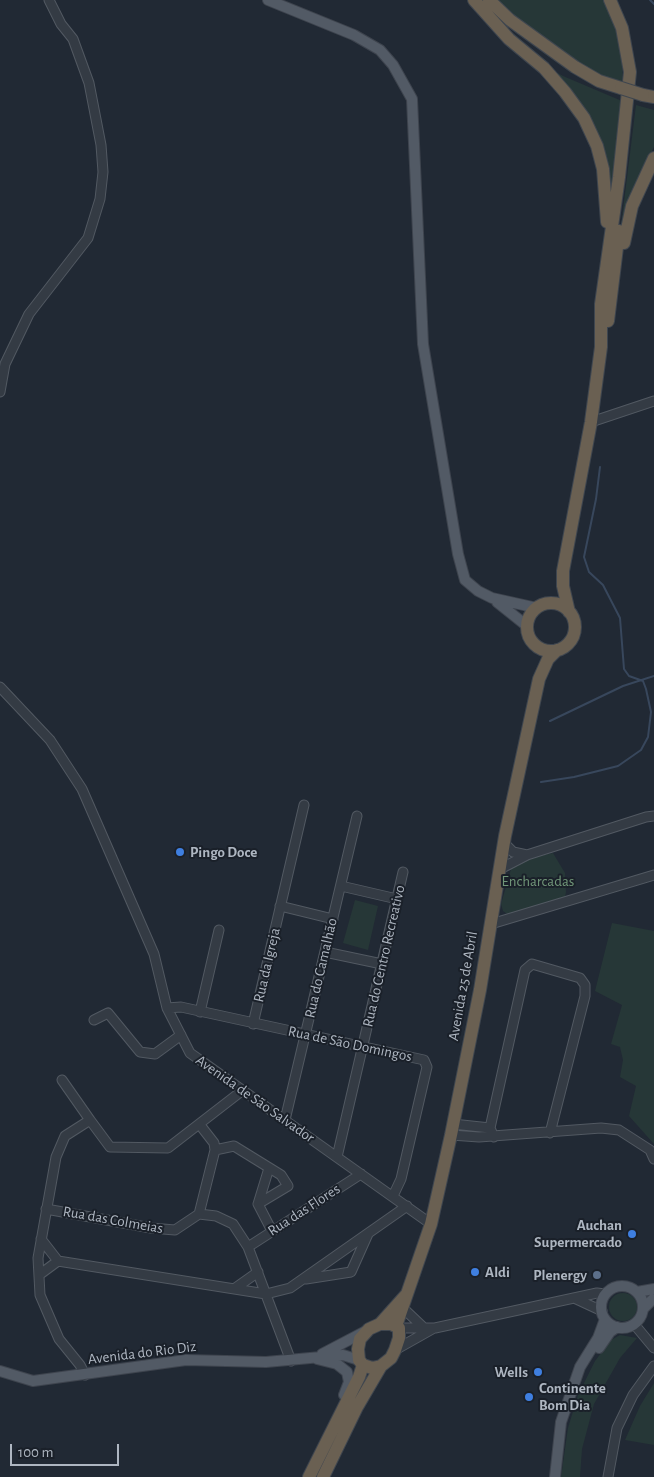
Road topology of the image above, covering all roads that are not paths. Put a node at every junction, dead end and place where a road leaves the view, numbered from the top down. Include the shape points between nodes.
1 (50, 0) edge
2 (268, 0) edge
3 (474, 0) edge
4 (489, 0) edge
5 (610, 0) edge
6 (617, 0) edge
7 (654, 97) edge
8 (654, 158) edge
9 (607, 252) junction
10 (615, 272) junction
11 (600, 347) junction
12 (0, 392) edge
13 (654, 401) edge
14 (591, 422) junction
15 (563, 571) junction
16 (492, 598) junction
17 (541, 607) junction
18 (569, 612) junction
19 (528, 626) junction
20 (532, 641) junction
21 (558, 650) junction
22 (539, 679) junction
23 (0, 687) edge
24 (304, 805) dead end
25 (654, 810) edge
26 (357, 816) dead end
27 (650, 816) edge
28 (504, 843) junction
29 (527, 855) junction
30 (500, 870) junction
31 (403, 872) dead end
32 (654, 875) edge
33 (341, 886) junction
34 (397, 898) junction
35 (280, 906) junction
36 (333, 919) junction
37 (491, 924) junction
38 (219, 930) dead end
39 (325, 952) junction
40 (382, 964) junction
41 (167, 1008) junction
42 (200, 1012) junction
43 (94, 1020) dead end
44 (253, 1024) junction
45 (181, 1035) junction
46 (306, 1035) junction
47 (362, 1048) junction
48 (62, 1080) dead end
49 (242, 1090) junction
50 (90, 1120) junction
51 (285, 1120) junction
52 (200, 1125) junction
53 (452, 1130) junction
54 (492, 1132) junction
55 (550, 1133) junction
56 (216, 1150) junction
57 (337, 1156) junction
58 (654, 1159) edge
59 (268, 1168) junction
60 (361, 1174) junction
61 (393, 1196) junction
62 (258, 1204) junction
63 (407, 1206) junction
64 (46, 1208) junction
65 (199, 1214) junction
66 (431, 1224) junction
67 (272, 1231) junction
68 (369, 1233) junction
69 (41, 1239) junction
70 (248, 1247) junction
71 (58, 1261) junction
72 (258, 1272) junction
73 (39, 1275) junction
74 (303, 1279) junction
75 (234, 1289) junction
76 (654, 1289) edge
77 (637, 1292) junction
78 (266, 1294) junction
79 (605, 1294) junction
80 (406, 1295) junction
81 (574, 1298) junction
82 (654, 1298) edge
83 (404, 1309) junction
84 (643, 1309) junction
85 (603, 1315) junction
86 (634, 1324) junction
87 (375, 1326) junction
88 (398, 1327) junction
89 (617, 1327) junction
90 (424, 1328) junction
91 (435, 1328) junction
92 (654, 1348) edge
93 (395, 1350) junction
94 (314, 1357) junction
95 (291, 1361) junction
96 (361, 1362) junction
97 (381, 1366) junction
98 (654, 1366) edge
99 (0, 1370) edge
100 (85, 1375) junction
101 (571, 1394) junction
102 (343, 1408) junction
103 (309, 1477) edge
104 (323, 1477) edge
105 (555, 1477) edge
106 (608, 1477) edge

1 - 12 street via 61,24 73,39 89,83 101,145 100,199 88,238 29,314 5,364
2 - 16 main road via 354,35 380,50 393,64 412,99 423,344 465,580
3 - 9 highway via 509,39 544,68 584,118 603,169
4 - 7 highway, bridge via 510,20 575,67 599,81
5 - 9 highway via 622,28 630,72 618,186
6 - 10 highway via 634,49 636,80
8 - 10 highway via 632,206
9 - 11 highway
10 - 11 highway via 607,325
11 - 14 highway
13 - 14 street
14 - 15 highway
15 - 17 highway via 555,591
15 - 18 highway, Avenida 25 de Abril
16 - 17 main road
16 - 19 main road
17 - 18 highway via 558,605
17 - 19 highway via 529,619
18 - 21 highway, Avenida 25 de Abril via 575,624 573,637
19 - 20 highway, Avenida 25 de Abril
20 - 21 highway via 543,650
20 - 22 highway, Avenida 25 de Abril
21 - 22 highway, Avenida 25 de Abril via 548,659
22 - 28 highway, Avenida 25 de Abril
23 - 41 street, Avenida de São Salvador via 50,740 82,789 154,954
24 - 35 street, Rua da Igreja
25 - 27 street
26 - 33 street, Rua do Camalhão
27 - 29 street
28 - 29 street via 513,852
28 - 30 highway, Avenida 25 de Abril
29 - 30 street
30 - 37 highway, Avenida 25 de Abril
31 - 34 street, Rua do Centro Recreativo
32 - 37 street
33 - 34 street
33 - 36 street, Rua do Camalhão
34 - 40 street, Rua do Centro Recreativo
35 - 36 street
35 - 44 street, Rua da Igreja
36 - 39 street, Rua do Camalhão
37 - 53 highway, Avenida 25 de Abril
38 - 42 street
39 - 40 street
39 - 46 street, Rua do Camalhão
40 - 47 street, Rua do Centro Recreativo
41 - 42 street, Rua de São Domingos via 181,1007
41 - 45 street, Avenida de São Salvador
42 - 44 street, Rua de São Domingos
43 - 45 street via 108,1013 140,1052 155,1054
44 - 46 street, Rua de São Domingos
45 - 49 street, Avenida de São Salvador via 190,1053
46 - 47 street, Rua de São Domingos
46 - 51 street, Rua do Camalhão
47 - 57 street, Rua do Centro Recreativo
47 - 61 street, Rua de São Domingos via 424,1060 428,1067 401,1179
48 - 50 street
49 - 51 street, Avenida de São Salvador
49 - 52 street
50 - 52 street via 110,1147 122,1149 168,1148
50 - 64 street via 65,1136 56,1158
51 - 57 street, Avenida de São Salvador
52 - 56 street
53 - 54 street
53 - 66 highway, Avenida 25 de Abril
54 - 55 street
54 - 55 street via 526,970 532,964 580,978 585,985 585,996
55 - 58 street via 601,1128 619,1130 650,1150
56 - 59 street via 234,1146
56 - 65 street
57 - 60 street, Avenida de São Salvador
59 - 62 street
59 - 62 street via 280,1175 288,1186
60 - 61 street, Avenida de São Salvador
60 - 67 street, Rua das Flores
61 - 63 street, Avenida de São Salvador
62 - 67 street
63 - 66 street, Avenida de São Salvador
63 - 68 street
64 - 65 street, Rua das Colmeias via 175,1230
64 - 69 street
65 - 70 street via 216,1216 233,1224
66 - 80 highway, Avenida 25 de Abril
67 - 70 street, Rua das Flores
68 - 74 street
68 - 74 street via 351,1272
69 - 71 street
69 - 73 street
70 - 72 street
71 - 73 street
71 - 75 street
72 - 75 street
72 - 78 street
73 - 100 street via 40,1295 59,1338
74 - 78 street via 290,1288
75 - 78 street
76 - 77 main road
77 - 79 main road via 623,1286
77 - 84 main road
78 - 95 street
79 - 81 street
79 - 85 main road
80 - 83 highway, Avenida 25 de Abril
80 - 87 highway, Avenida 25 de Abril
81 - 85 street
81 - 91 street
82 - 84 main road
83 - 88 highway, Avenida 25 de Abril
83 - 90 street
84 - 86 main road
85 - 89 main road
85 - 101 main road via 598,1338 580,1367
86 - 89 main road
86 - 92 street
87 - 88 highway
87 - 94 main road, Avenida do Rio Diz
87 - 96 highway via 360,1340
88 - 90 street
88 - 93 highway
89 - 101 main road via 603,1342
90 - 91 street
91 - 93 street
93 - 97 highway
94 - 95 main road, Avenida do Rio Diz
94 - 96 main road, Avenida do Rio Diz via 343,1355
94 - 102 main road via 336,1364 347,1372 349,1382
95 - 100 main road, Avenida do Rio Diz via 186,1360
96 - 97 highway via 372,1368
96 - 102 highway via 359,1377
97 - 104 highway
98 - 106 street via 633,1395 617,1428
99 - 100 main road, Avenida do Rio Diz via 33,1381
101 - 105 main road via 557,1439
102 - 103 highway

